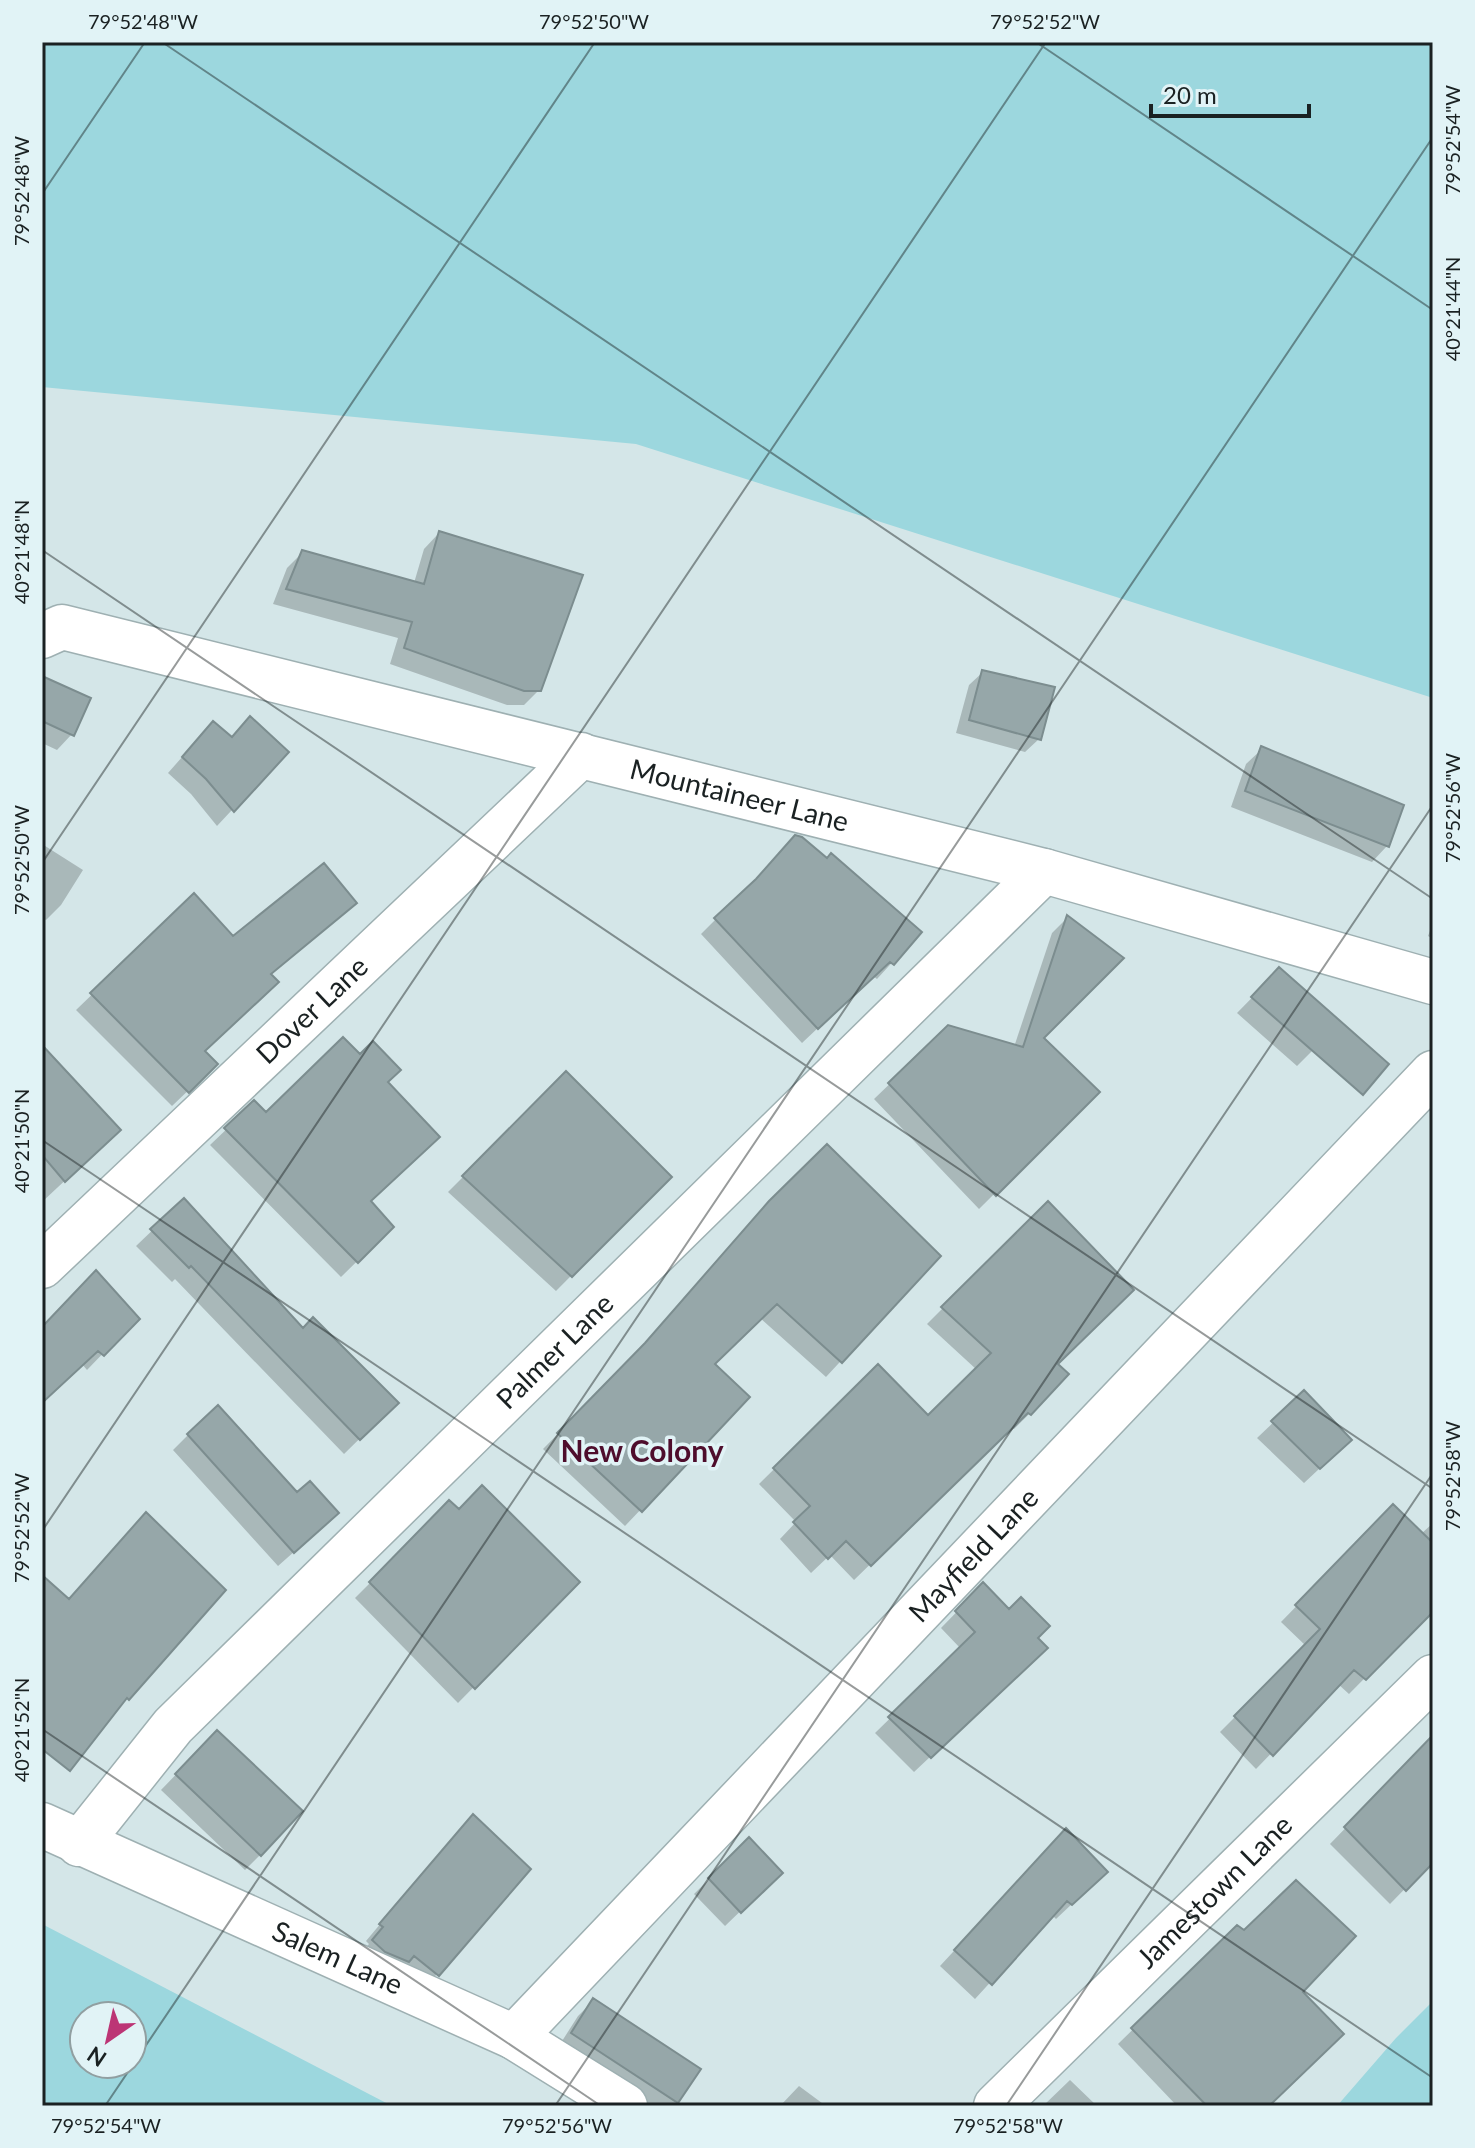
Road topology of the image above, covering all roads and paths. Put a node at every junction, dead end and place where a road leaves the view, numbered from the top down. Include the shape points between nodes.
1 (42, 636) edge
2 (581, 755) junction
3 (1044, 871) junction
4 (1433, 982) edge
5 (1433, 1073) edge
6 (42, 1266) edge
7 (1433, 1677) edge
8 (61, 1834) edge
9 (514, 2037) junction
10 (625, 2106) edge
11 (996, 2106) edge

1 - 2 street, Mountaineer Lane via 62,627
2 - 3 street, Mountaineer Lane
2 - 6 street, Dover Lane
3 - 4 street, Mountaineer Lane
3 - 8 street, Palmer Lane
5 - 9 street, Mayfield Lane
7 - 11 street, Jamestown Lane
8 - 9 street, Salem Lane
9 - 10 street, Salem Lane

